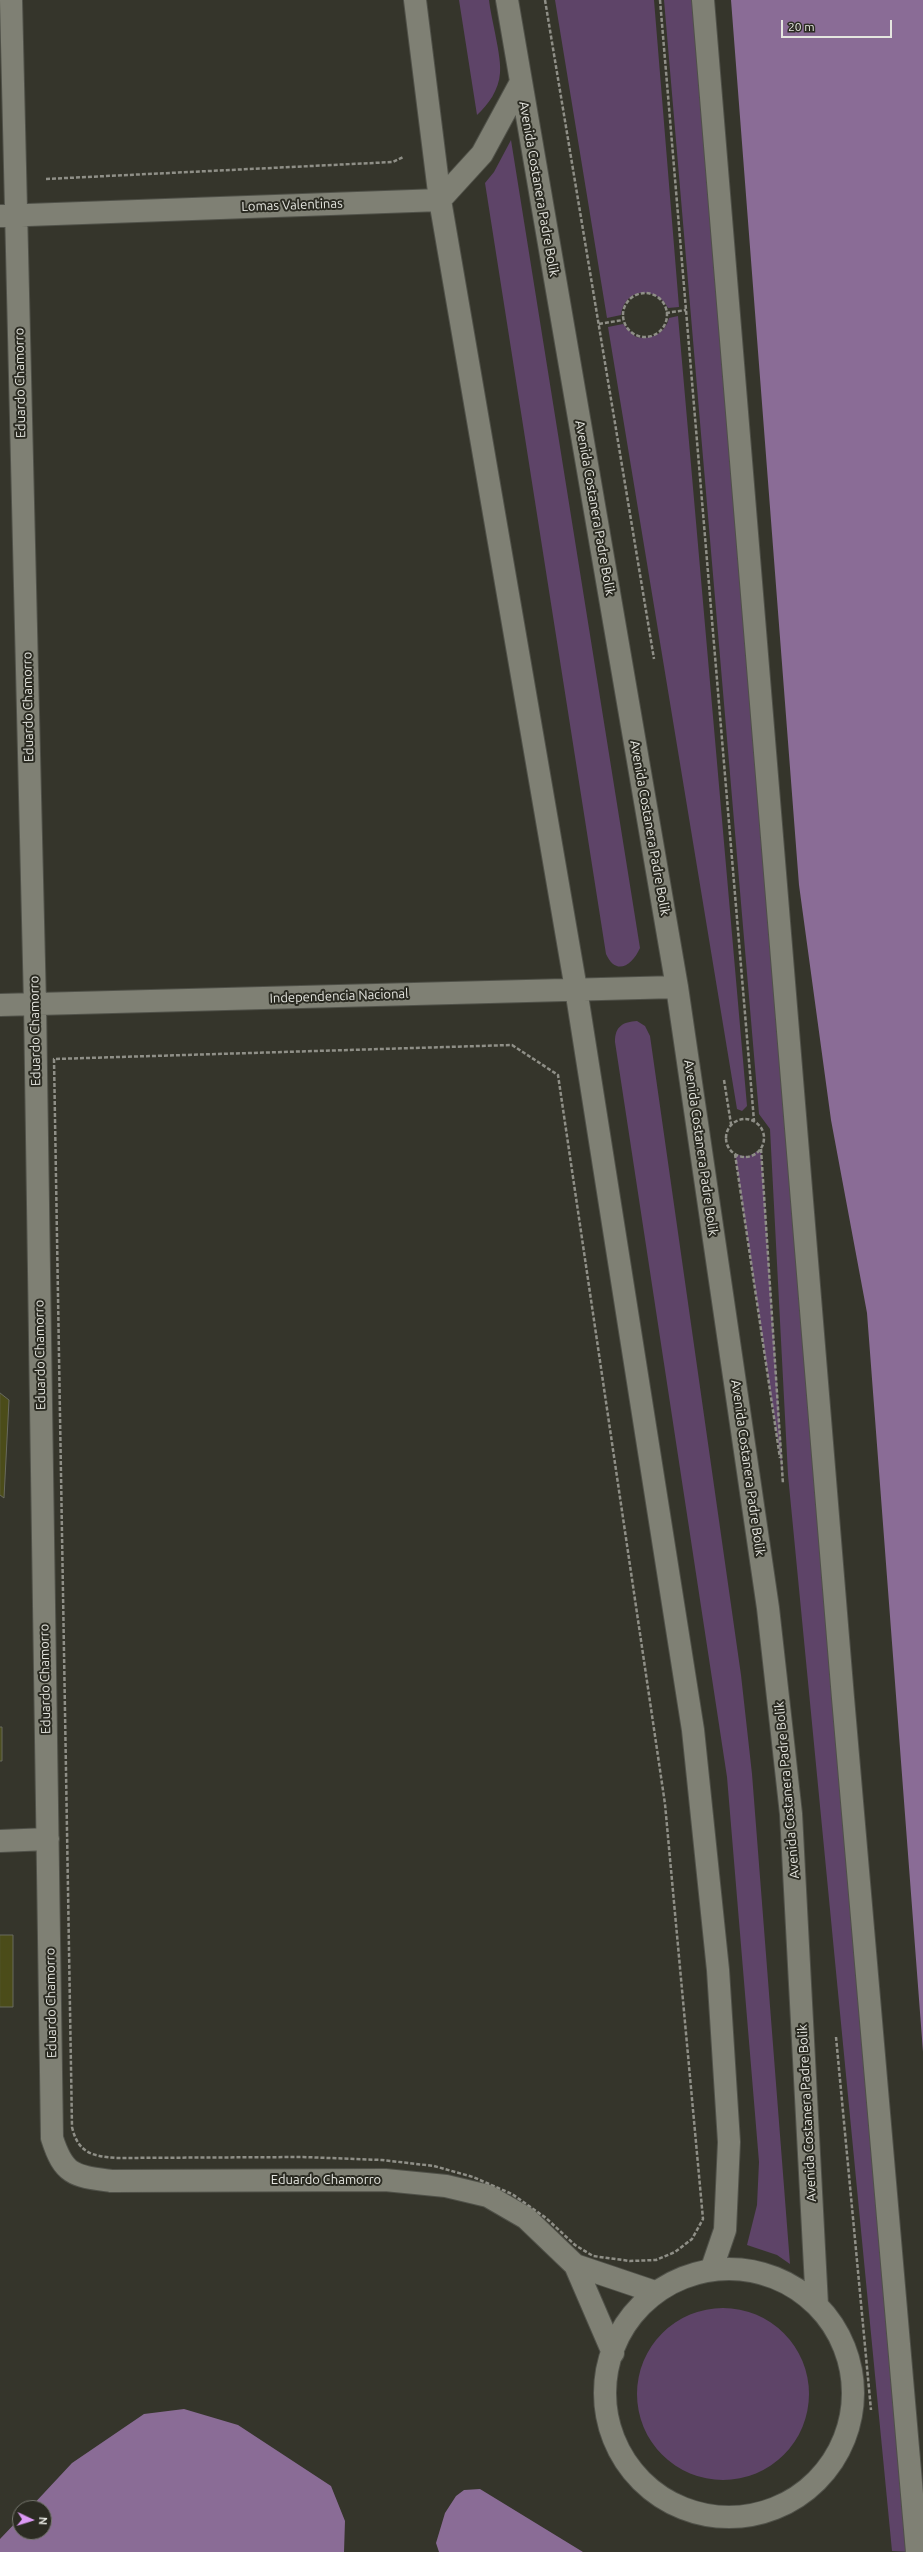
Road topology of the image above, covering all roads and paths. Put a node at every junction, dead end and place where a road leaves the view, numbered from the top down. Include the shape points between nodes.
1 (11, 0) edge
2 (416, 0) edge
3 (507, 0) edge
4 (545, 0) edge
5 (660, 0) edge
6 (703, 0) edge
7 (521, 82) junction
8 (407, 150) dead end
9 (44, 179) dead end
10 (440, 200) junction
11 (8, 216) edge
12 (686, 310) junction
13 (666, 313) junction
14 (624, 320) junction
15 (598, 324) junction
16 (655, 662) dead end
17 (677, 987) junction
18 (576, 989) junction
19 (35, 1004) junction
20 (0, 1005) edge
21 (54, 1059) joint
22 (724, 1077) dead end
23 (754, 1121) junction
24 (732, 1124) junction
25 (735, 1154) junction
26 (782, 1476) dead end
27 (48, 1839) junction
28 (0, 1840) edge
29 (575, 2265) junction
30 (712, 2268) junction
31 (655, 2292) junction
32 (817, 2305) junction
33 (613, 2352) junction
34 (917, 2552) edge

1 - 11 street, Eduardo Chamorro
2 - 10 street
3 - 7 street, Avenida Costanera Padre Bolik
4 - 15 path
5 - 12 path
6 - 34 street via 842,1690
7 - 10 street via 482,154
7 - 17 street, Avenida Costanera Padre Bolik
8 - 9 path via 404,157 393,162
10 - 11 street, Lomas Valentinas
10 - 18 street
11 - 19 street, Eduardo Chamorro
12 - 13 path
12 - 23 path
13 - 14 path via 663,327 652,336 637,336 631,332
13 - 14 path via 661,300 642,293 625,305
14 - 15 path
15 - 16 path
17 - 18 street, Independencia Nacional
17 - 32 street, Avenida Costanera Padre Bolik via 780,1704 791,1814
18 - 19 street, Independencia Nacional
18 - 30 street via 694,1730 718,1978 729,2142 725,2230
19 - 20 street, Independencia Nacional
19 - 27 street, Eduardo Chamorro
21 - 21 path via 512,1045 558,1076 666,1804 703,2219 692,2239 675,2252 656,2260 630,2261 593,2256 575,2245 546,2218 512,2194 473,2177 434,2166 382,2160 303,2157 98,2157 84,2150 75,2141 72,2127
22 - 24 path
23 - 24 path via 742,1119
23 - 25 path via 760,1125 764,1137 761,1149 748,1157
24 - 25 path via 726,1140 730,1150
25 - 26 path
27 - 28 street
27 - 29 street, Eduardo Chamorro via 52,2138 58,2157 69,2171 85,2177 111,2181 385,2180 446,2186 488,2196 526,2218
29 - 31 street, Eduardo Chamorro
29 - 33 street, Eduardo Chamorro
30 - 31 street via 686,2275
30 - 32 street via 761,2272 791,2284
31 - 33 street via 624,2326
32 - 33 street via 843,2343 854,2389 846,2435 823,2475 805,2490 787,2504 742,2518 697,2516 655,2494 623,2460 606,2416 606,2370

